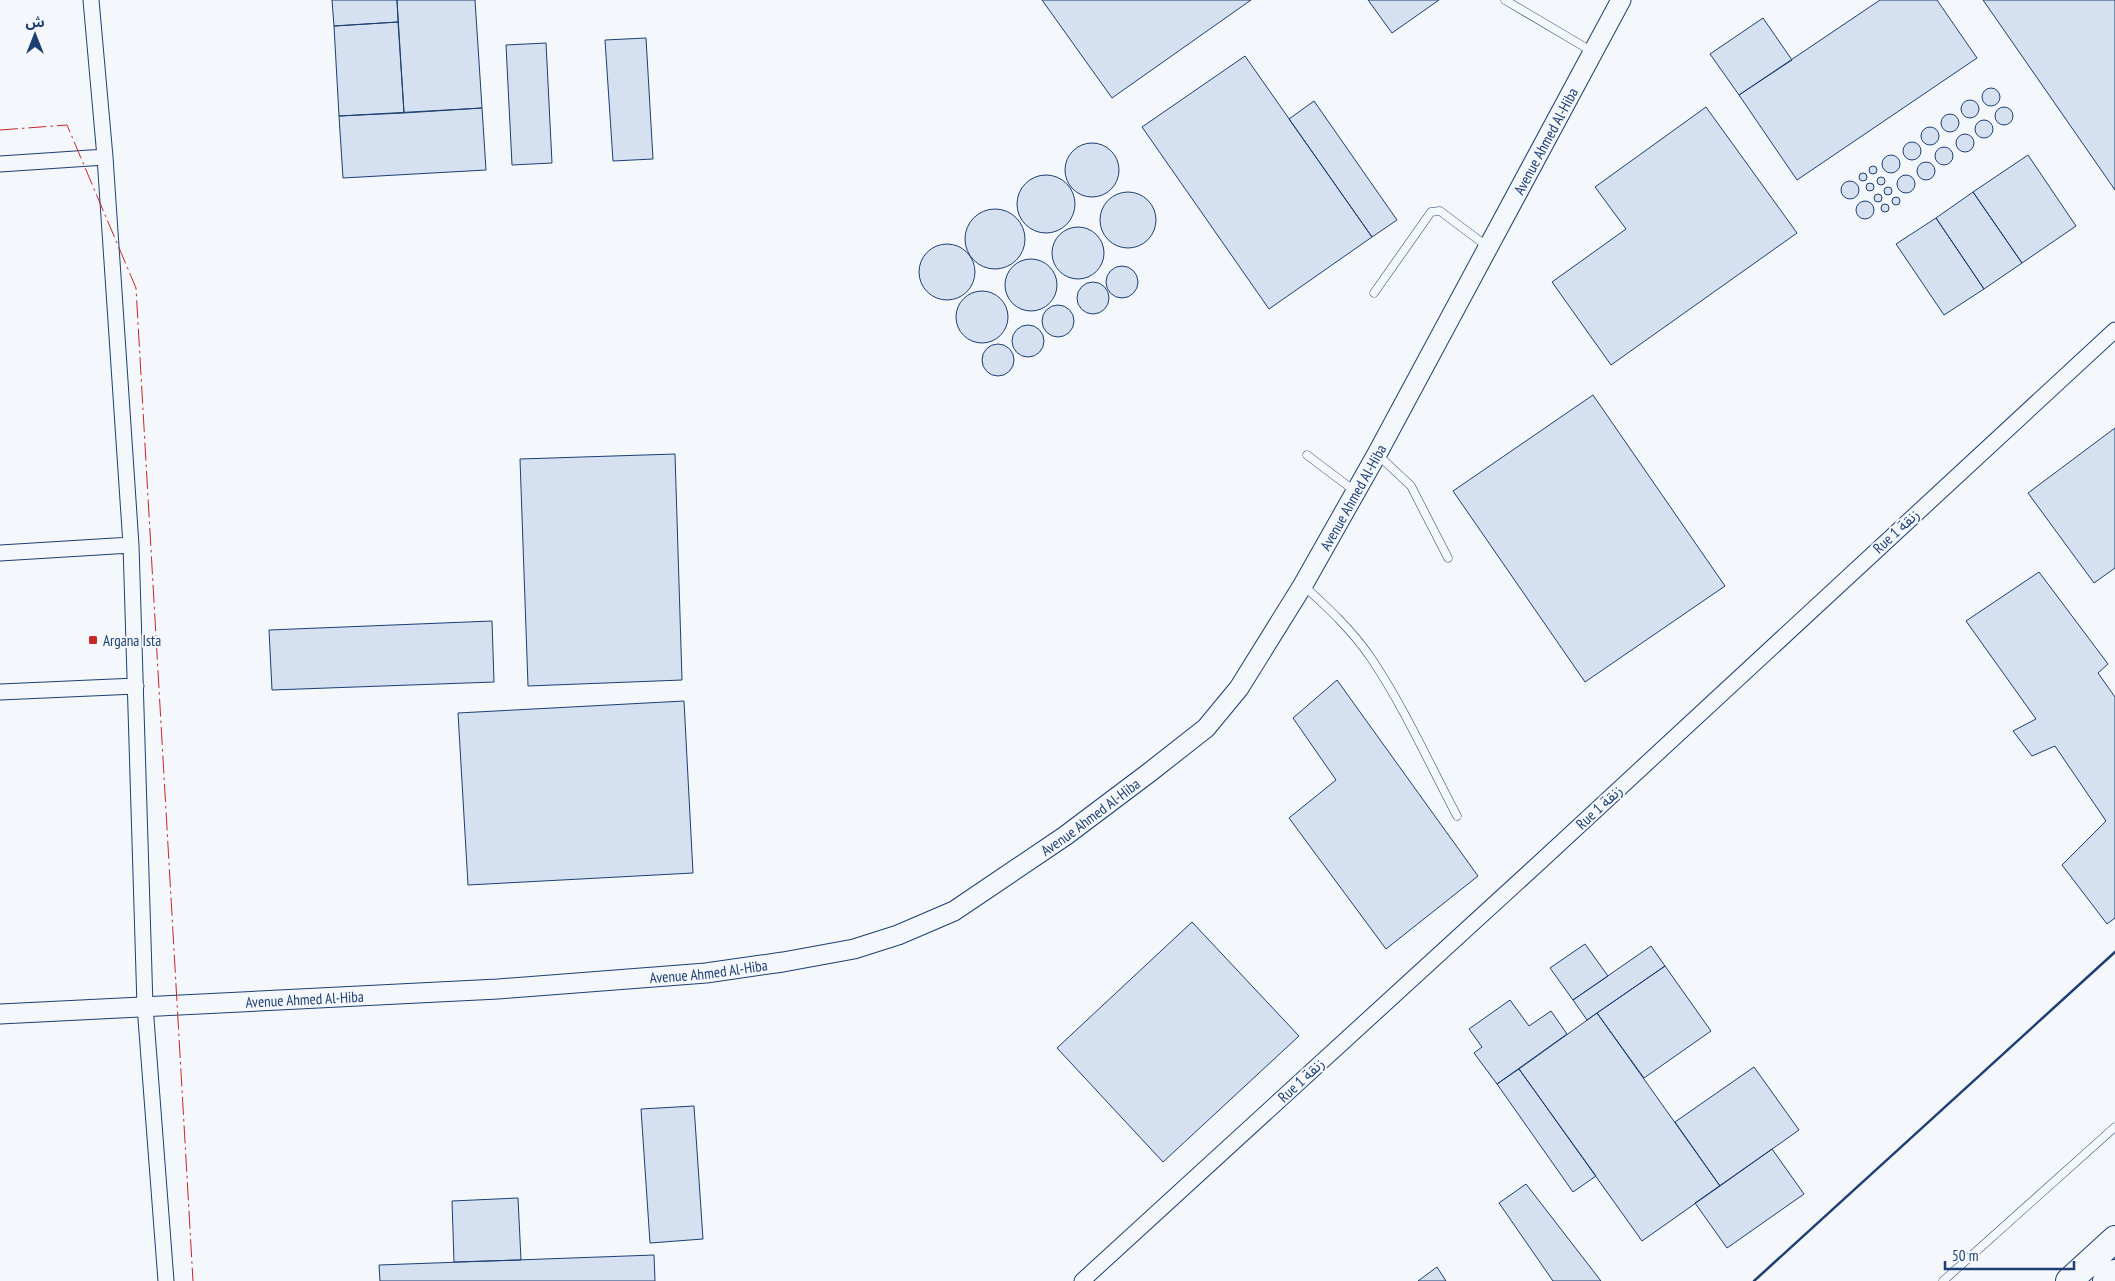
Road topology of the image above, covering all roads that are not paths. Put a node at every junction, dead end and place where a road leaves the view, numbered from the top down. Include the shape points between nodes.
1 (91, 0) edge
2 (1505, 0) edge
3 (1621, 0) edge
4 (1593, 52) junction
5 (105, 157) junction
6 (0, 164) edge
7 (1488, 247) junction
8 (1374, 293) dead end
9 (2115, 330) edge
10 (1377, 454) junction
11 (1307, 455) dead end
12 (1356, 492) junction
13 (131, 545) junction
14 (0, 553) edge
15 (1448, 558) dead end
16 (1303, 585) junction
17 (136, 686) junction
18 (0, 692) edge
19 (1457, 816) dead end
20 (145, 1006) junction
21 (0, 1014) edge
22 (2115, 1127) edge
23 (2115, 1240) edge
24 (2115, 1273) edge
25 (166, 1281) edge
26 (1082, 1281) edge
27 (1943, 1281) edge
28 (2069, 1281) edge
29 (2106, 1281) edge

1 - 5 street
2 - 4 lane
3 - 4 street, Avenue Ahmed Al-Hiba
4 - 7 street, Avenue Ahmed Al-Hiba
5 - 6 street
5 - 13 street
7 - 8 lane via 1440,212 1431,212
7 - 10 street, Avenue Ahmed Al-Hiba
9 - 26 street, Rue 1 زنقة
10 - 12 street, Avenue Ahmed Al-Hiba
10 - 15 lane via 1411,486
11 - 12 lane
12 - 16 street, Avenue Ahmed Al-Hiba
13 - 14 street
13 - 17 street
16 - 19 lane via 1336,615 1370,657 1400,706
16 - 20 street, Avenue Ahmed Al-Hiba via 1239,688 1206,728 1004,879 954,911 898,935 854,949 706,973 498,989
17 - 18 street
17 - 20 street
20 - 21 street, Avenue Ahmed Al-Hiba
20 - 25 street
22 - 27 lane
23 - 28 highway
24 - 29 highway

